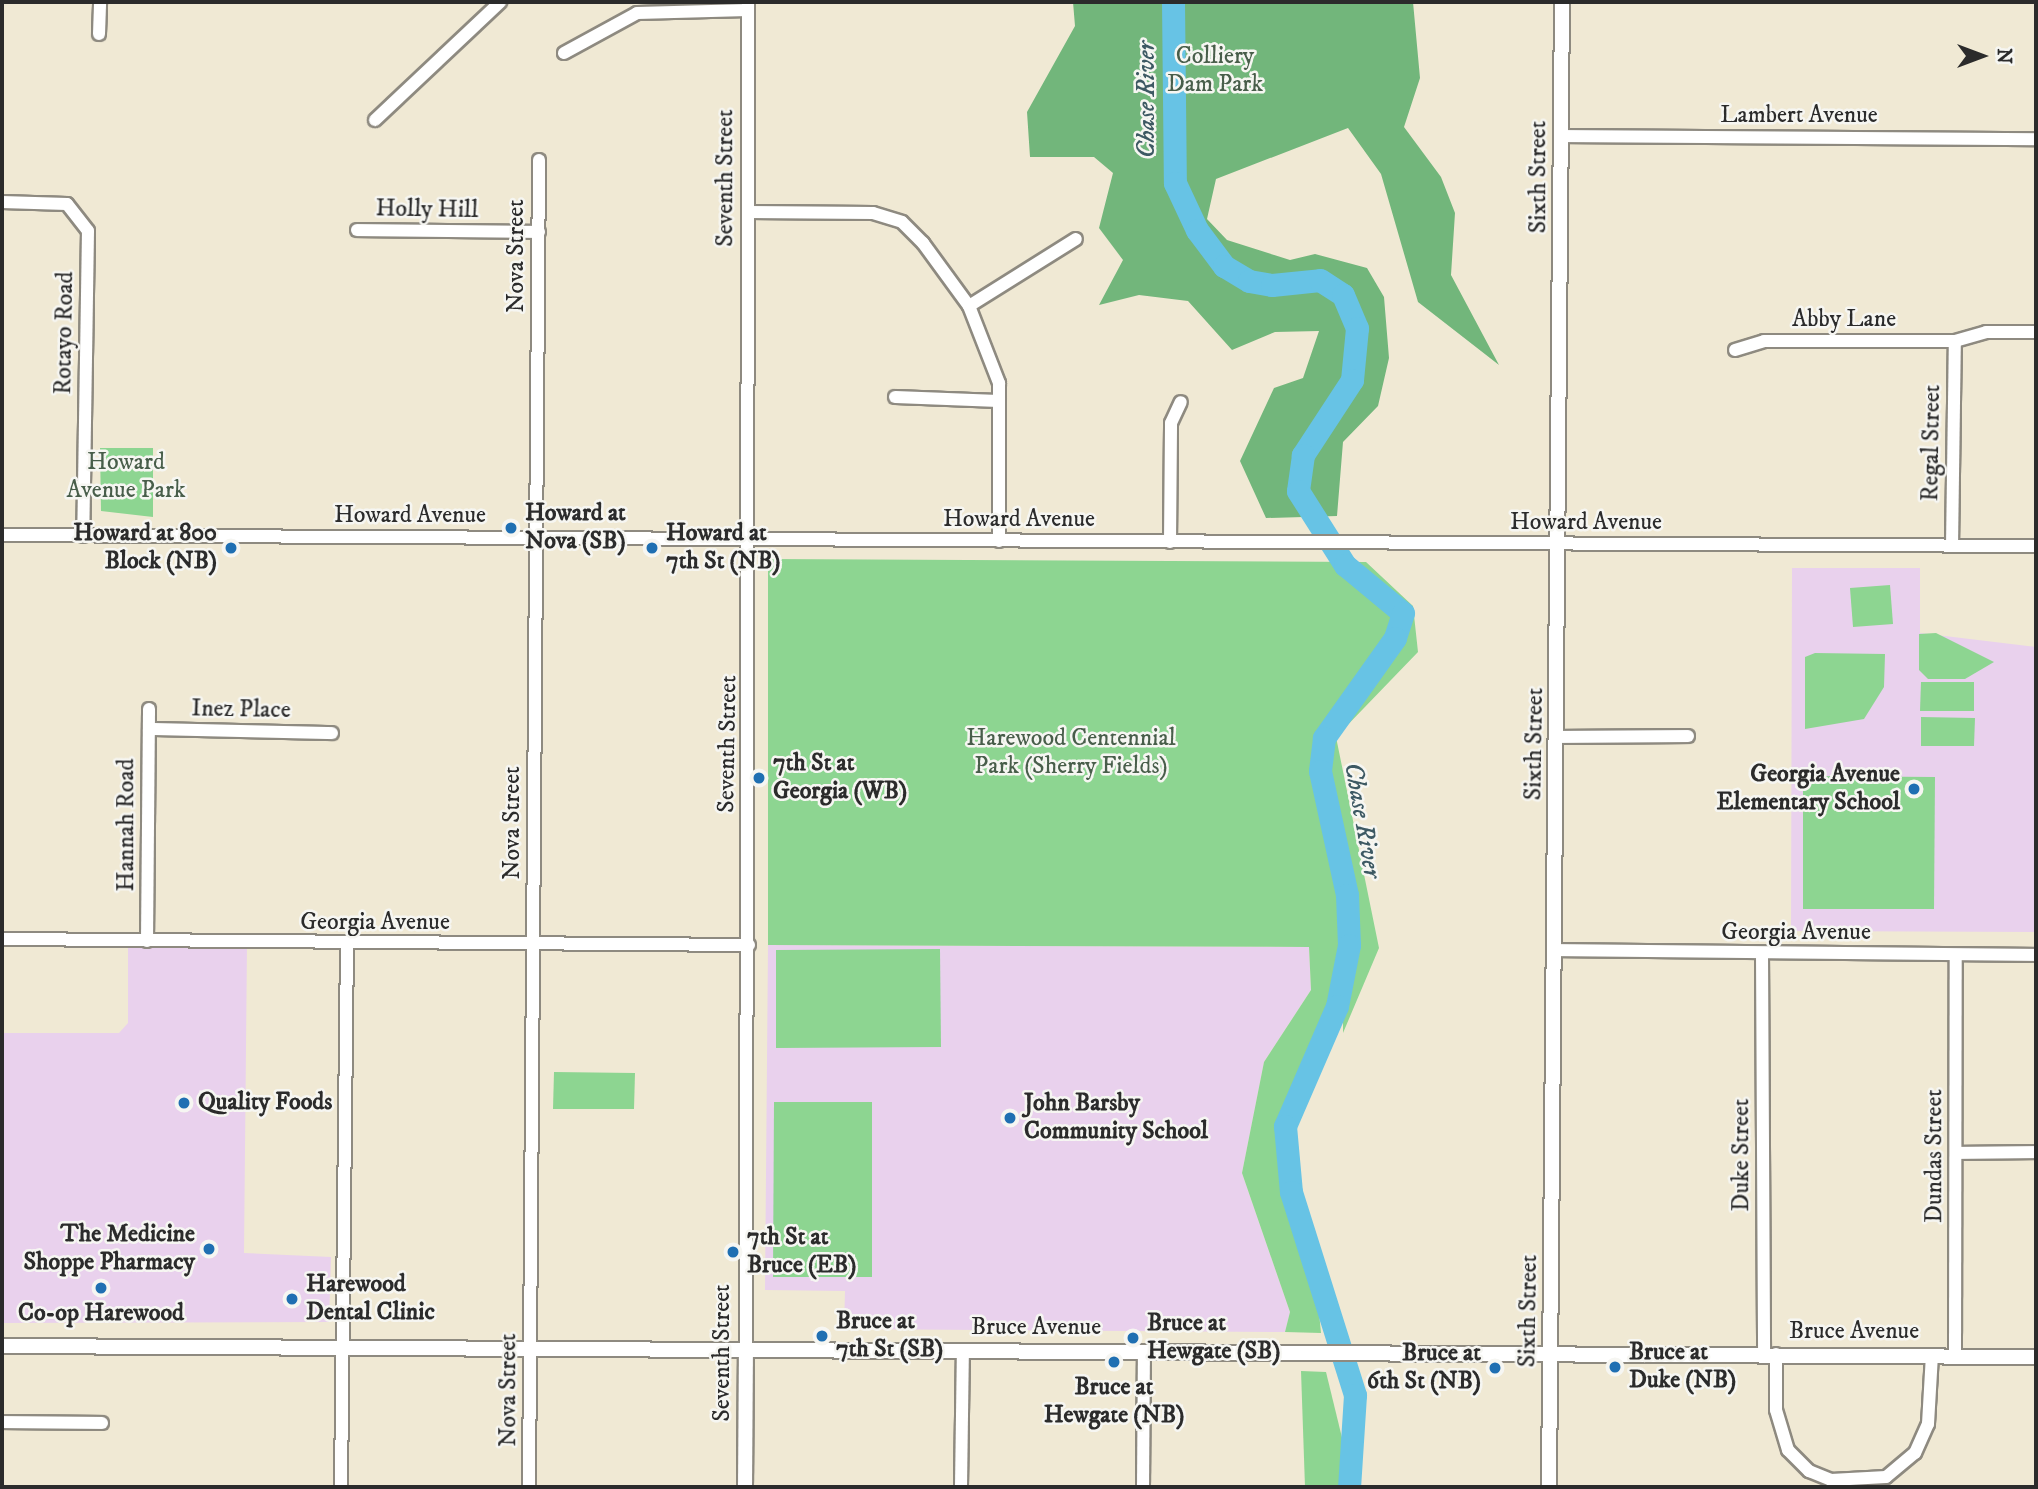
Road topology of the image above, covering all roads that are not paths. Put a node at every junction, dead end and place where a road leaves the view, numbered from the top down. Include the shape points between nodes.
1 (100, 2) edge
2 (500, 2) edge
3 (1562, 2) edge
4 (748, 6) edge
5 (99, 34) dead end
6 (564, 54) dead end
7 (375, 120) dead end
8 (1562, 136) junction
9 (2036, 139) edge
10 (539, 160) dead end
11 (2, 202) edge
12 (749, 212) junction
13 (356, 230) dead end
14 (539, 232) junction
15 (1076, 239) dead end
16 (969, 306) junction
17 (2036, 332) edge
18 (1955, 341) junction
19 (1735, 350) dead end
20 (895, 397) dead end
21 (999, 401) junction
22 (1181, 402) dead end
23 (2, 535) edge
24 (83, 536) junction
25 (536, 538) junction
26 (752, 539) junction
27 (999, 541) junction
28 (1170, 541) junction
29 (1560, 544) junction
30 (1952, 546) junction
31 (2036, 546) edge
32 (149, 709) dead end
33 (149, 729) junction
34 (332, 733) dead end
35 (1688, 736) dead end
36 (1558, 737) junction
37 (2, 939) edge
38 (147, 941) junction
39 (346, 944) junction
40 (748, 946) junction
41 (533, 947) junction
42 (1555, 950) junction
43 (1762, 954) junction
44 (1956, 954) junction
45 (2036, 955) edge
46 (2036, 1152) edge
47 (1956, 1153) junction
48 (2, 1346) edge
49 (342, 1348) junction
50 (530, 1348) junction
51 (746, 1349) junction
52 (963, 1350) junction
53 (1143, 1351) junction
54 (1551, 1354) junction
55 (1770, 1355) junction
56 (1932, 1355) junction
57 (1955, 1357) junction
58 (2036, 1357) edge
59 (2, 1422) edge
60 (102, 1423) dead end
61 (341, 1487) edge
62 (529, 1487) edge
63 (745, 1487) edge
64 (961, 1487) edge
65 (1143, 1487) edge
66 (1549, 1487) edge

1 - 5 street
2 - 7 street
3 - 8 street, Sixth Street
4 - 6 street via 637,13
4 - 12 street, Seventh Street
8 - 9 street, Lambert Avenue
8 - 29 street, Sixth Street
10 - 14 street, Nova Street
11 - 24 street, Rotayo Road via 67,204 88,231
12 - 16 street via 873,213 902,222
12 - 26 street, Seventh Street
13 - 14 street, Holly Hill
14 - 25 street, Nova Street
15 - 16 street
16 - 21 street via 999,383
17 - 18 street, Abby Lane via 1986,332
18 - 19 street, Abby Lane via 1764,341
18 - 30 street, Regal Street
20 - 21 street
21 - 27 street
22 - 28 street via 1171,423
23 - 24 street, Howard Avenue
24 - 25 street, Howard Avenue
25 - 26 street, Howard Avenue
25 - 41 street, Nova Street
26 - 27 street, Howard Avenue
26 - 40 street, Seventh Street
27 - 28 street, Howard Avenue
28 - 29 street, Howard Avenue
29 - 30 street, Howard Avenue
29 - 36 street, Sixth Street
30 - 31 street, Howard Avenue
32 - 33 street, Hannah Road
33 - 34 street, Inez Place
33 - 38 street, Hannah Road
35 - 36 street
36 - 42 street, Sixth Street
37 - 38 street, Georgia Avenue
38 - 39 street, Georgia Avenue
39 - 41 street, Georgia Avenue
39 - 49 street
40 - 41 street, Georgia Avenue
40 - 51 street, Seventh Street
41 - 50 street, Nova Street
42 - 43 street, Georgia Avenue
42 - 54 street, Sixth Street
43 - 44 street, Georgia Avenue
43 - 55 street, Duke Street
44 - 45 street, Georgia Avenue
44 - 47 street, Dundas Street
46 - 47 street
47 - 57 street, Dundas Street
48 - 49 street, Bruce Avenue
49 - 50 street, Bruce Avenue
49 - 61 street
50 - 51 street, Bruce Avenue
50 - 62 street, Nova Street
51 - 52 street, Bruce Avenue
51 - 63 street, Seventh Street
52 - 53 street, Bruce Avenue
52 - 64 street
53 - 54 street, Bruce Avenue
53 - 65 street
54 - 55 street, Bruce Avenue
54 - 66 street, Sixth Street
55 - 56 street, Bruce Avenue
55 - 56 street, Bruce Avenue via 1776,1410 1788,1450 1809,1471 1832,1480 1886,1476 1915,1453 1928,1424
56 - 57 street, Bruce Avenue
57 - 58 street, Bruce Avenue
59 - 60 street

